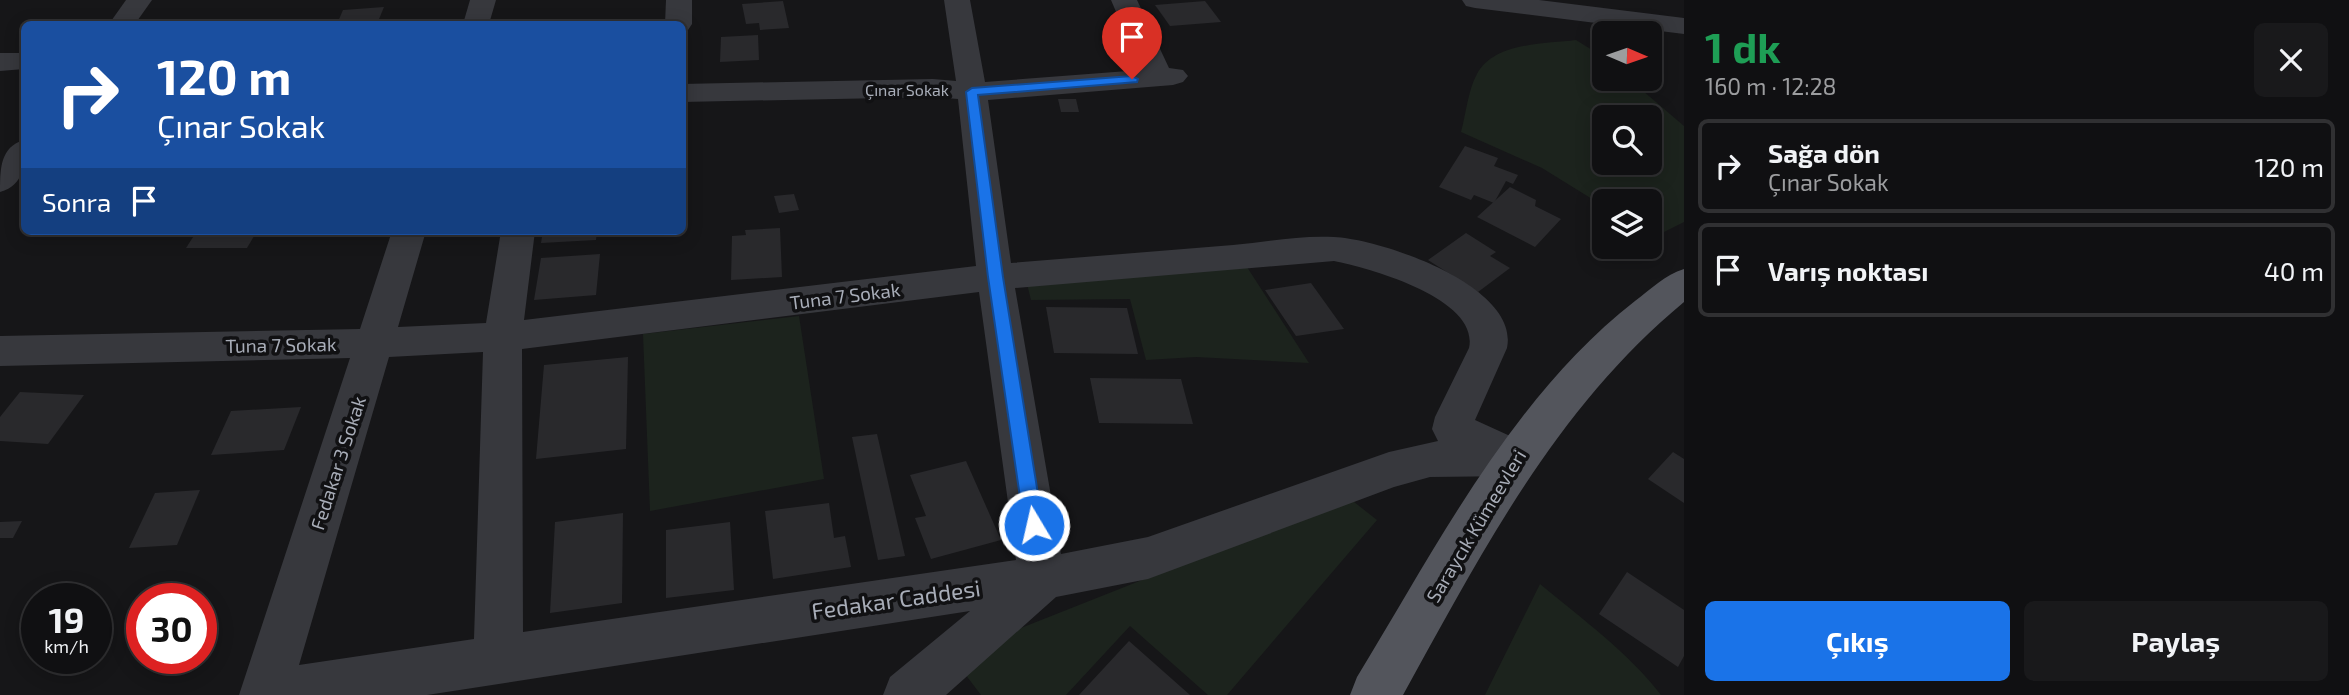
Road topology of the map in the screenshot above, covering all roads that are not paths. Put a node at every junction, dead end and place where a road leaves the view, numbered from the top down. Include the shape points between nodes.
1 (139, 0) edge
2 (482, 0) edge
3 (679, 0) edge
4 (957, 0) edge
5 (1124, 0) edge
6 (1475, 0) edge
7 (123, 21) edge
8 (477, 21) edge
9 (678, 21) edge
10 (1684, 26) edge
11 (21, 61) edge
12 (0, 62) edge
13 (972, 92) junction
14 (686, 93) edge
15 (21, 154) edge
16 (0, 183) edge
17 (21, 185) edge
18 (408, 235) edge
19 (518, 235) edge
20 (995, 277) junction
21 (1684, 282) edge
22 (503, 337) junction
23 (376, 343) junction
24 (0, 351) edge
25 (1515, 458) junction
26 (1042, 580) junction
27 (498, 658) junction
28 (926, 690) edge
29 (265, 695) edge
30 (1375, 695) edge

1 - 7 street
2 - 8 street
3 - 9 street
4 - 13 street
5 - 13 street, Çınar Sokak via 1166,76
6 - 10 street
11 - 12 street
13 - 14 street, Çınar Sokak via 933,88
13 - 20 street
15 - 16 street
16 - 17 street
18 - 23 street, Fedakar 3 Sokak
19 - 22 street
20 - 22 street, Tuna 7 Sokak
20 - 25 street, Tuna 7 Sokak via 1316,248 1350,251 1399,265 1446,289 1480,314 1490,343 1462,396 1453,429
20 - 26 street
21 - 25 main road, Saraycık Kümeevleri via 1627,328
22 - 23 street, Tuna 7 Sokak
22 - 27 street
23 - 24 street, Tuna 7 Sokak
23 - 29 street, Fedakar 3 Sokak
25 - 26 street, Fedakar Caddesi via 1430,459 1147,558
25 - 30 main road, Saraycık Kümeevleri
26 - 27 street, Fedakar Caddesi
26 - 28 street
27 - 29 street, Fedakar Caddesi

